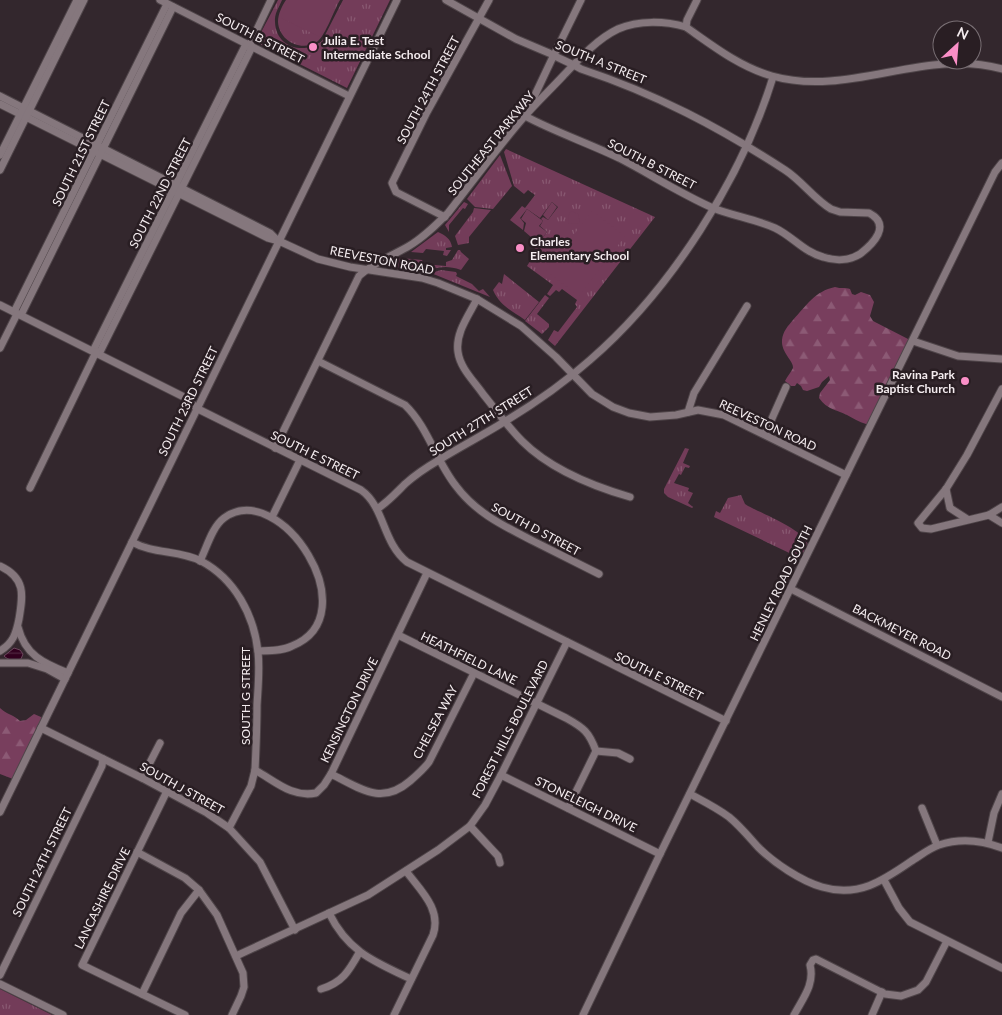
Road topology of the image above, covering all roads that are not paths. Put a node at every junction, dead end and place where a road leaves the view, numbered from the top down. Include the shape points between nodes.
1 (77, 0) edge
2 (84, 0) edge
3 (160, 0) edge
4 (271, 0) edge
5 (397, 0) edge
6 (446, 0) edge
7 (489, 0) edge
8 (581, 0) edge
9 (697, 0) edge
10 (170, 4) edge
11 (480, 19) junction
12 (686, 27) junction
13 (249, 46) junction
14 (554, 56) junction
15 (574, 65) junction
16 (1002, 69) edge
17 (773, 77) junction
18 (0, 96) edge
19 (349, 96) junction
20 (0, 104) edge
21 (25, 113) junction
22 (524, 116) junction
23 (747, 146) junction
24 (99, 150) junction
25 (0, 155) edge
26 (1002, 163) edge
27 (0, 170) edge
28 (177, 189) junction
29 (713, 208) junction
30 (445, 217) junction
31 (279, 241) junction
32 (366, 270) junction
33 (477, 299) junction
34 (0, 305) edge
35 (747, 306) dead end
36 (17, 314) junction
37 (913, 341) junction
38 (0, 348) edge
39 (96, 353) junction
40 (1002, 360) edge
41 (318, 361) junction
42 (571, 374) junction
43 (786, 387) dead end
44 (1002, 389) edge
45 (196, 408) junction
46 (688, 412) junction
47 (505, 422) junction
48 (765, 434) junction
49 (275, 448) junction
50 (300, 460) junction
51 (438, 460) junction
52 (846, 475) junction
53 (30, 488) dead end
54 (946, 490) junction
55 (630, 497) dead end
56 (1002, 507) edge
57 (377, 509) junction
58 (989, 515) junction
59 (272, 517) junction
60 (967, 519) junction
61 (1002, 523) edge
62 (132, 542) junction
63 (200, 561) junction
64 (0, 566) edge
65 (427, 573) junction
66 (599, 574) dead end
67 (791, 589) junction
68 (18, 627) junction
69 (398, 635) junction
70 (567, 642) junction
71 (0, 651) edge
72 (258, 651) junction
73 (0, 663) edge
74 (474, 673) junction
75 (67, 676) junction
76 (1002, 696) edge
77 (537, 704) junction
78 (726, 721) junction
79 (41, 728) junction
80 (160, 743) dead end
81 (596, 751) junction
82 (630, 758) dead end
83 (103, 759) junction
84 (255, 770) junction
85 (331, 774) junction
86 (501, 775) junction
87 (142, 778) junction
88 (167, 791) junction
89 (690, 794) junction
90 (1002, 794) edge
91 (3, 799) edge
92 (568, 808) junction
93 (922, 808) dead end
94 (0, 812) edge
95 (470, 826) junction
96 (229, 828) junction
97 (988, 842) junction
98 (938, 845) junction
99 (1002, 848) edge
100 (137, 852) junction
101 (660, 854) junction
102 (500, 863) dead end
103 (406, 871) junction
104 (884, 880) junction
105 (199, 890) junction
106 (329, 914) junction
107 (295, 930) junction
108 (947, 941) junction
109 (359, 953) junction
110 (236, 956) junction
111 (1002, 968) edge
112 (0, 975) edge
113 (411, 979) junction
114 (0, 984) edge
115 (321, 989) dead end
116 (882, 992) junction
117 (142, 994) junction
118 (63, 1015) edge
119 (185, 1015) edge
120 (232, 1015) edge
121 (394, 1015) edge
122 (583, 1015) edge
123 (794, 1015) edge
124 (872, 1015) edge

1 - 21 street
2 - 21 street
3 - 10 street, SOUTH B STREET
4 - 13 street, SOUTH 22ND STREET
5 - 19 street, SOUTH 23RD STREET
6 - 11 street, SOUTH A STREET
7 - 11 street, SOUTH 24TH STREET
8 - 14 street
9 - 12 street
10 - 13 street, SOUTH B STREET
10 - 24 street, SOUTH 21ST STREET
11 - 14 street, SOUTH A STREET
11 - 30 street, SOUTH 24TH STREET via 394,179 396,192
12 - 15 street, SOUTHEAST PARKWAY via 664,23 621,28 596,44
12 - 17 street, SOUTHEAST PARKWAY via 730,58
13 - 19 street, SOUTH B STREET
13 - 28 street, SOUTH 22ND STREET
14 - 15 street, SOUTH A STREET
14 - 22 street
15 - 22 street, SOUTHEAST PARKWAY
15 - 23 street, SOUTH A STREET via 655,97
16 - 17 street, SOUTHEAST PARKWAY via 946,64 820,83
17 - 23 street, SOUTH 27TH STREET
18 - 21 street, REEVESTON ROAD
19 - 31 street, SOUTH 23RD STREET
20 - 21 street, REEVESTON ROAD
21 - 24 street, REEVESTON ROAD
21 - 25 street
21 - 27 street
22 - 29 street, SOUTH B STREET via 620,159
22 - 30 street, SOUTHEAST PARKWAY
23 - 29 street, SOUTH 27TH STREET
23 - 29 street, SOUTH A STREET via 787,172 831,210 872,215 879,225 878,235 856,256 833,260 812,254 774,228
24 - 28 street, REEVESTON ROAD
24 - 36 street, SOUTH 21ST STREET
26 - 37 street, HENLEY ROAD SOUTH
28 - 31 street, REEVESTON ROAD
28 - 39 street, SOUTH 22ND STREET
29 - 42 street, SOUTH 27TH STREET via 653,294 625,326
30 - 32 street, SOUTHEAST PARKWAY via 410,245
31 - 32 street, REEVESTON ROAD via 318,259
31 - 45 street, SOUTH 23RD STREET
32 - 33 street, REEVESTON ROAD via 422,278
32 - 41 street via 360,276
33 - 42 street, REEVESTON ROAD via 521,326 556,356
33 - 47 street via 460,334 458,352 462,367
34 - 36 street, SOUTH E STREET
35 - 46 street via 694,393
36 - 38 street, SOUTH 21ST STREET
36 - 39 street, SOUTH E STREET
37 - 40 street via 958,356
37 - 52 street, HENLEY ROAD SOUTH
39 - 45 street, SOUTH E STREET via 188,399
39 - 53 street, SOUTH 22ND STREET
41 - 49 street
41 - 51 street, SOUTH D STREET via 405,405 416,416
42 - 46 street, REEVESTON ROAD via 592,394 629,413 650,416
42 - 47 street, SOUTH 27TH STREET
43 - 48 street
44 - 54 street
45 - 49 street, SOUTH E STREET
45 - 62 street, SOUTH 23RD STREET
46 - 48 street, REEVESTON ROAD via 711,411
47 - 51 street, SOUTH 27TH STREET
47 - 55 street via 522,442 556,467 595,486
48 - 52 street, REEVESTON ROAD
49 - 50 street, SOUTH E STREET
50 - 57 street, SOUTH E STREET via 361,490
50 - 59 street
51 - 57 street, SOUTH 27TH STREET
51 - 66 street, SOUTH D STREET via 457,488 489,518
52 - 67 street, HENLEY ROAD SOUTH
54 - 60 street via 950,508
54 - 60 street via 918,524 931,529
56 - 58 street
57 - 65 street, SOUTH E STREET via 395,551
58 - 60 street
58 - 61 street
59 - 63 street via 246,510 225,517 215,529
59 - 72 street via 289,531 310,558 321,583 324,602 320,620 304,640 287,648
62 - 63 street, SOUTH G STREET via 145,549 180,554
62 - 75 street, SOUTH 23RD STREET
63 - 72 street, SOUTH G STREET via 227,581 240,596 252,623
64 - 68 street via 14,575 21,587 23,601
65 - 69 street, KENSINGTON DRIVE
65 - 70 street, SOUTH E STREET
67 - 76 street, BACKMEYER ROAD
67 - 78 street, HENLEY ROAD SOUTH
68 - 71 street via 12,642
68 - 75 street via 20,637 36,658
69 - 74 street, HEATHFIELD LANE
69 - 85 street, KENSINGTON DRIVE
70 - 77 street, FOREST HILLS BOULEVARD
70 - 78 street, SOUTH E STREET
72 - 84 street, SOUTH G STREET
73 - 75 street via 28,663
74 - 77 street, HEATHFIELD LANE
74 - 85 street, CHELSEA WAY via 429,762 404,787 390,794 376,794
75 - 79 street, SOUTH 23RD STREET
77 - 81 street, HEATHFIELD LANE via 581,726 588,732
77 - 86 street, FOREST HILLS BOULEVARD
78 - 89 street, HENLEY ROAD SOUTH
79 - 83 street, SOUTH J STREET
79 - 91 street, SOUTH 23RD STREET
80 - 87 street
81 - 82 street
81 - 92 street
83 - 87 street, SOUTH J STREET
83 - 112 street, SOUTH 24TH STREET
84 - 85 street, KENSINGTON DRIVE via 288,790 303,794 316,793
84 - 96 street, SOUTH G STREET via 251,786
86 - 92 street, STONELEIGH DRIVE
86 - 95 street, FOREST HILLS BOULEVARD
87 - 88 street, SOUTH J STREET
88 - 96 street, SOUTH J STREET
88 - 100 street, LANCASHIRE DRIVE
89 - 101 street, HENLEY ROAD SOUTH
89 - 104 street via 724,814 764,853 808,882 847,891
90 - 97 street via 992,818
91 - 94 street, SOUTH 23RD STREET
92 - 101 street, STONELEIGH DRIVE
93 - 98 street
95 - 102 street via 498,856
95 - 103 street, FOREST HILLS BOULEVARD
96 - 107 street, SOUTH J STREET via 260,862
97 - 98 street via 962,840
97 - 99 street
98 - 104 street
100 - 105 street via 176,872
100 - 117 street, LANCASHIRE DRIVE via 82,965
101 - 122 street, HENLEY ROAD SOUTH
103 - 106 street, FOREST HILLS BOULEVARD
103 - 113 street via 436,917 434,931
104 - 108 street via 910,922
105 - 110 street via 217,915
105 - 117 street via 181,913
106 - 107 street, FOREST HILLS BOULEVARD
106 - 109 street via 340,933
107 - 110 street, FOREST HILLS BOULEVARD
108 - 111 street
108 - 116 street via 922,986 902,996
109 - 113 street
109 - 115 street via 345,975 334,985
110 - 120 street via 243,973 244,987
113 - 121 street
114 - 118 street
116 - 123 street via 816,959 812,960 811,984
116 - 124 street
117 - 119 street, LANCASHIRE DRIVE

